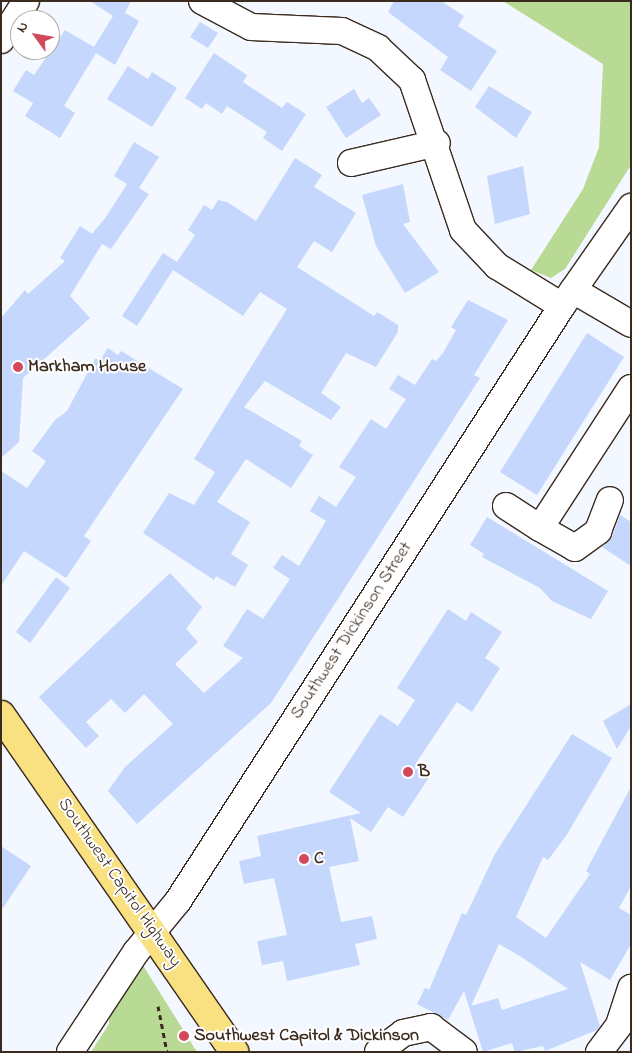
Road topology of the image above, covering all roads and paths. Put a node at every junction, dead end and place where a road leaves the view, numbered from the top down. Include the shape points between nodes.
1 (26, 1) edge
2 (202, 1) edge
3 (1, 40) edge
4 (437, 143) junction
5 (351, 163) dead end
6 (631, 207) edge
7 (567, 298) junction
8 (631, 324) edge
9 (631, 388) edge
10 (610, 500) dead end
11 (506, 506) dead end
12 (540, 528) junction
13 (1, 715) edge
14 (154, 931) junction
15 (631, 988) edge
16 (158, 1006) dead end
17 (385, 1047) edge
18 (70, 1052) edge
19 (168, 1052) edge
20 (234, 1052) edge
21 (464, 1052) edge
22 (599, 1052) edge

1 - 3 street
2 - 4 street via 251,27 342,31 378,48 412,80
4 - 5 street
4 - 7 street via 454,210 476,247 497,266
6 - 7 street, Southwest Dickinson Street
7 - 8 street
7 - 14 street, Southwest Dickinson Street
9 - 12 street
10 - 12 street via 598,531 575,548
11 - 12 street
13 - 14 main road, Southwest Capitol Highway
14 - 18 street, Southwest Dickinson Street
14 - 20 main road, Southwest Capitol Highway
15 - 22 street via 619,1025
16 - 19 path
17 - 21 street via 416,1027 431,1027

